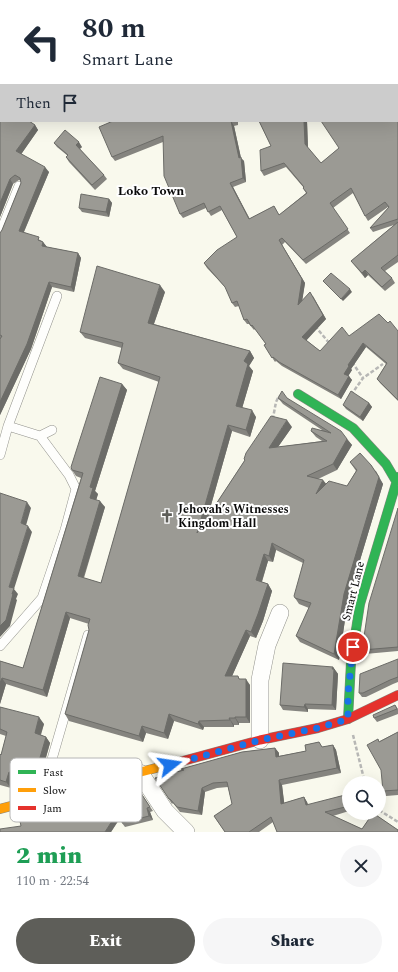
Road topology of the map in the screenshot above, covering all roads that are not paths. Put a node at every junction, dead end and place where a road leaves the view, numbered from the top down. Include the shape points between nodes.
1 (19, 186) edge
2 (0, 234) edge
3 (57, 296) dead end
4 (298, 394) dead end
5 (8, 426) junction
6 (52, 430) dead end
7 (40, 436) junction
8 (0, 455) edge
9 (397, 479) edge
10 (280, 613) dead end
11 (88, 635) edge
12 (0, 646) edge
13 (398, 695) edge
14 (348, 719) junction
15 (260, 740) junction
16 (52, 758) edge
17 (142, 772) edge
18 (142, 776) edge
19 (10, 806) edge
20 (0, 809) edge
21 (186, 832) edge

1 - 2 lane
3 - 5 lane
4 - 9 street via 352,428
5 - 7 lane
5 - 8 lane
6 - 7 lane
7 - 12 lane via 76,489 42,598
9 - 14 street, Smart Lane via 360,604 351,662
10 - 15 street via 267,645 260,680
11 - 16 lane
13 - 14 street
14 - 15 street
15 - 17 street
18 - 21 street via 165,811
19 - 20 street

